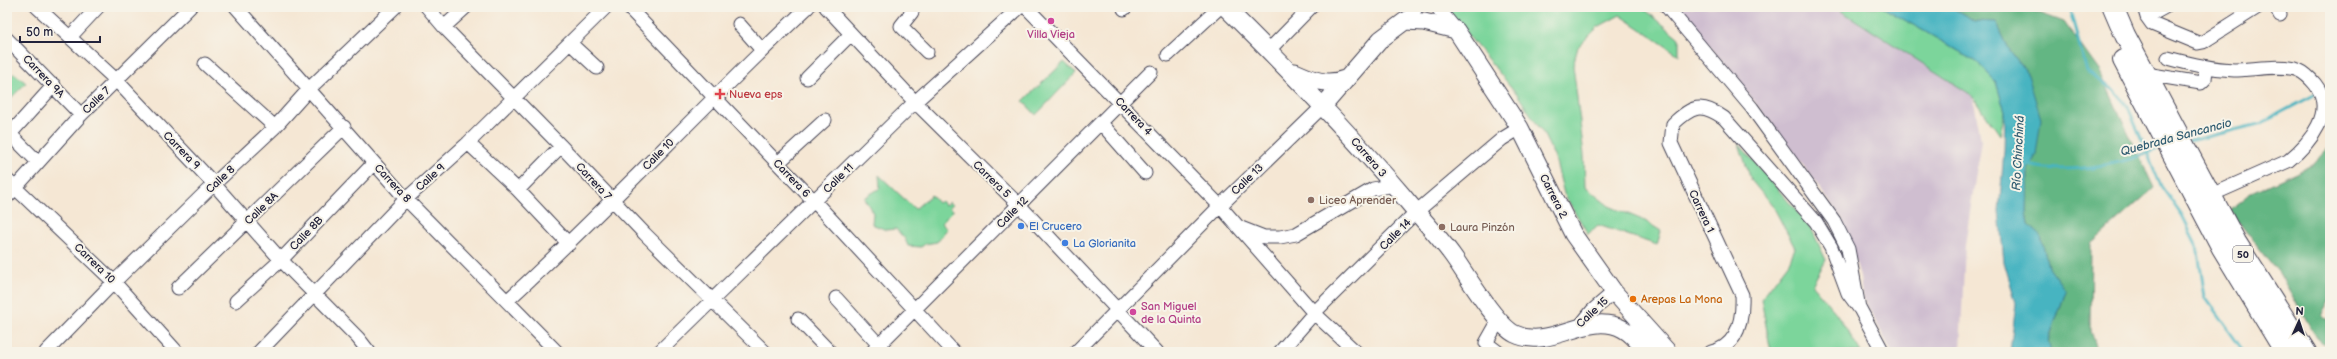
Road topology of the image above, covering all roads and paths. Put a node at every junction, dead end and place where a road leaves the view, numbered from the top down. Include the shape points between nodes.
1 (37, 7) edge
2 (98, 7) edge
3 (190, 7) edge
4 (236, 7) edge
5 (395, 7) edge
6 (427, 7) edge
7 (466, 7) edge
8 (606, 7) edge
9 (628, 7) edge
10 (808, 7) edge
11 (826, 7) edge
12 (912, 7) edge
13 (1020, 7) edge
14 (1026, 7) edge
15 (1220, 7) edge
16 (1225, 7) edge
17 (1311, 7) edge
18 (1437, 7) edge
19 (1667, 7) edge
20 (2099, 7) edge
21 (2113, 7) edge
22 (2165, 7) edge
23 (2258, 7) edge
24 (2145, 12) edge
25 (1420, 14) edge
26 (739, 24) dead end
27 (444, 27) junction
28 (1456, 30) junction
29 (851, 34) junction
30 (70, 37) junction
31 (8, 43) edge
32 (570, 43) junction
33 (762, 50) junction
34 (1269, 50) junction
35 (927, 52) dead end
36 (1168, 56) dead end
37 (2168, 58) dead end
38 (205, 64) dead end
39 (597, 68) dead end
40 (1288, 69) junction
41 (2206, 69) junction
42 (1151, 72) dead end
43 (2147, 76) junction
44 (808, 78) dead end
45 (1344, 79) junction
46 (116, 80) junction
47 (54, 85) junction
48 (310, 88) junction
49 (714, 96) junction
50 (514, 97) junction
51 (914, 102) junction
52 (1122, 103) junction
53 (1324, 105) junction
54 (81, 115) junction
55 (825, 120) dead end
56 (1101, 123) junction
57 (275, 127) junction
58 (344, 127) junction
59 (1520, 128) junction
60 (9, 133) edge
61 (468, 144) junction
62 (561, 146) junction
63 (38, 162) junction
64 (374, 163) junction
65 (778, 163) junction
66 (1145, 173) dead end
67 (2194, 180) junction
68 (214, 184) junction
69 (1394, 185) junction
70 (10, 188) edge
71 (518, 190) junction
72 (2211, 195) junction
73 (406, 199) junction
74 (612, 201) junction
75 (814, 201) junction
76 (1019, 205) junction
77 (1220, 206) junction
78 (1416, 212) junction
79 (246, 222) junction
80 (1239, 227) junction
81 (569, 244) junction
82 (281, 260) junction
83 (114, 282) junction
84 (178, 288) dead end
85 (1614, 292) junction
86 (314, 294) junction
87 (836, 298) dead end
88 (711, 299) junction
89 (508, 300) junction
90 (236, 301) dead end
91 (915, 308) junction
92 (1860, 309) junction
93 (1119, 310) junction
94 (1314, 313) junction
95 (798, 319) dead end
96 (1499, 320) junction
97 (1580, 326) junction
98 (2270, 330) junction
99 (2293, 331) junction
100 (876, 349) edge
101 (46, 352) edge
102 (177, 352) edge
103 (259, 352) edge
104 (369, 352) edge
105 (557, 352) edge
106 (659, 352) edge
107 (765, 352) edge
108 (830, 352) edge
109 (954, 352) edge
110 (1076, 352) edge
111 (1157, 352) edge
112 (1280, 352) edge
113 (1356, 352) edge
114 (1498, 352) edge
115 (1647, 352) edge
116 (1668, 352) edge
117 (1712, 352) edge
118 (1883, 352) edge
119 (2272, 352) edge
120 (2285, 352) edge
121 (2306, 352) edge
122 (2318, 352) edge

1 - 30 street, Carrera 9
2 - 30 street
3 - 46 street, Calle 7
4 - 48 street, Carrera 8
5 - 48 street, Calle 8
6 - 27 street, Carrera 7
7 - 27 street
8 - 32 street, Calle 9
9 - 49 street, Carrera 6
10 - 33 street, Calle 10
11 - 29 street, Carrera 5
12 - 35 street via 912,12 901,26
13 - 51 street, Calle 11
14 - 52 street, Carrera 4
15 - 36 street
16 - 34 main road, Carrera 3
17 - 34 street
18 - 28 street, Carrera 2
19 - 92 street via 1752,108 1834,221 1848,249
20 - 67 highway, 50 via 2123,61
21 - 43 highway, 50
22 - 24 street
23 - 24 street via 2203,42 2192,41 2152,24
25 - 28 main road
25 - 45 main road, Calle 13 via 1405,21 1381,39
26 - 33 street
27 - 50 street, Carrera 7
28 - 59 main road, Carrera 2
29 - 44 street
29 - 51 street, Carrera 5
30 - 46 street, Carrera 9
31 - 47 street, Carrera 9A
32 - 39 street
32 - 50 street, Calle 9
33 - 49 street, Calle 10
34 - 40 main road, Carrera 3
37 - 41 street
38 - 57 street
40 - 45 main road via 1322,83
40 - 53 main road, Carrera 3
41 - 43 street via 2202,83
41 - 72 street via 2292,69 2306,74 2313,82 2322,96 2324,107 2317,130 2288,161
42 - 52 street, Calle 12
43 - 67 highway, 50
45 - 53 main road, Calle 13
46 - 54 street, Calle 7
46 - 68 street, Carrera 9
47 - 54 street, Carrera 9A
47 - 60 street
48 - 57 street, Calle 8
48 - 58 street, Carrera 8
49 - 65 street, Carrera 6
49 - 74 street, Calle 10
50 - 61 street, Calle 9
50 - 62 street, Carrera 7
51 - 75 street, Calle 11
51 - 76 street, Carrera 5
52 - 56 street, Calle 12
52 - 77 street, Carrera 4
53 - 69 main road, Carrera 3
53 - 77 street, Calle 13
54 - 63 street, Calle 7
55 - 65 street
56 - 66 street
56 - 76 street, Calle 12
57 - 68 street, Calle 8
58 - 64 street, Carrera 8
58 - 79 street, Calle 8A
59 - 78 street, Calle 14
59 - 85 main road, Carrera 2 via 1573,234
60 - 63 street
61 - 71 street
61 - 73 street, Calle 9
62 - 71 street
62 - 74 street, Carrera 7
63 - 70 street, Calle 7
64 - 73 street, Carrera 8
64 - 82 street, Calle 8B
65 - 75 street, Carrera 6
67 - 72 highway, 50
67 - 98 highway, 50 via 2229,260
68 - 79 street, Carrera 9
68 - 83 street, Calle 8
69 - 78 main road, Carrera 3
69 - 80 street, Carrera 4 via 1373,189 1296,234 1264,237
70 - 83 street, Carrera 10
71 - 81 street
72 - 99 highway, 50 via 2258,279
73 - 86 street, Calle 9
73 - 89 street, Carrera 8
74 - 81 street, Calle 10
74 - 88 street, Carrera 7
75 - 88 street, Calle 11
75 - 91 street, Carrera 6
76 - 91 street, Calle 12
76 - 93 street, Carrera 5
77 - 80 street, Carrera 4
77 - 93 street, Calle 13
78 - 94 street, Calle 14
78 - 96 main road, Carrera 3 via 1449,249
79 - 82 street, Carrera 9
79 - 84 street, Calle 8A
80 - 94 street, Carrera 4
81 - 89 street, Calle 10
82 - 86 street, Carrera 9
82 - 90 street, Calle 8B
83 - 101 street, Calle 8
83 - 102 street, Carrera 10
85 - 97 street, Calle 15 via 1592,311
85 - 116 main road, Carrera 2
86 - 103 street, Calle 9
86 - 104 street, Carrera 9
87 - 100 street
88 - 106 street, Calle 11
88 - 107 street, Carrera 7
89 - 105 street, Carrera 8
91 - 100 street, Calle 12
91 - 109 street, Carrera 6
92 - 117 street, Carrera 1 via 1848,293 1831,247 1816,222 1724,118 1713,110 1698,107 1686,111 1673,124 1671,143 1742,296 1742,314 1738,331 1731,341
92 - 118 street
93 - 110 street, Calle 13
93 - 111 street, Carrera 5
94 - 112 street, Calle 14
94 - 113 street, Carrera 4
95 - 108 street
96 - 97 main road, Calle 15 via 1514,334 1539,339
96 - 114 street via 1486,343
97 - 115 main road via 1606,325 1622,329 1634,337
98 - 119 main road
98 - 120 highway, 50
99 - 121 highway, 50
99 - 122 main road

